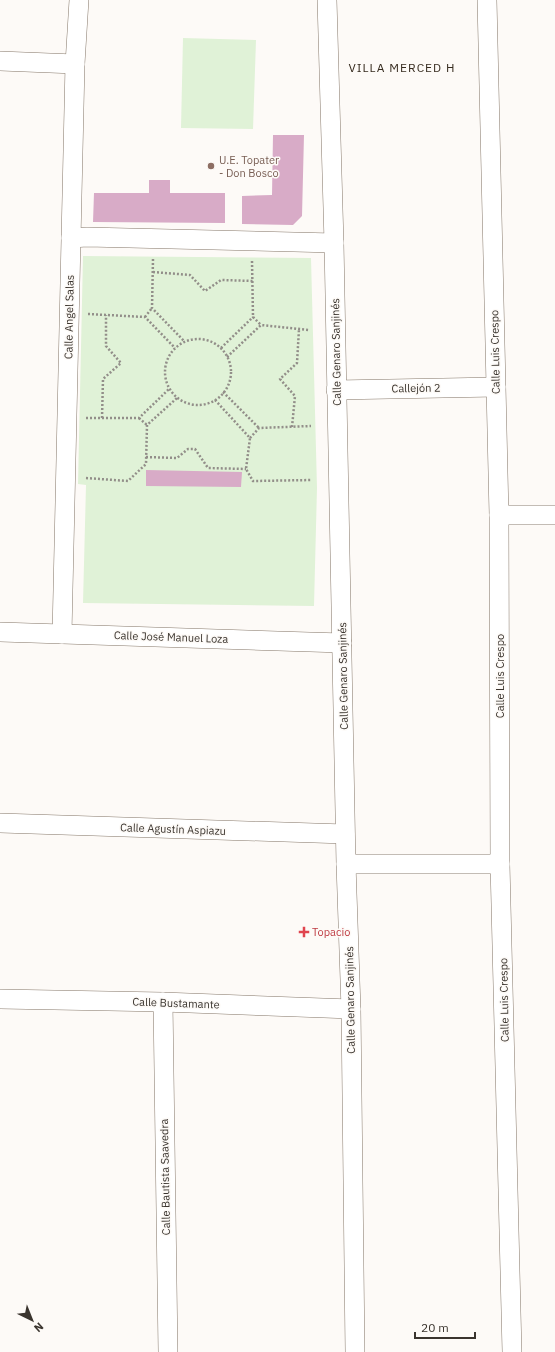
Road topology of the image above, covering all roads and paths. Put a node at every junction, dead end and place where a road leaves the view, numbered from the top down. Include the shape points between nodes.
1 (79, 0) edge
2 (328, 0) edge
3 (487, 0) edge
4 (0, 61) edge
5 (75, 64) junction
6 (71, 238) junction
7 (334, 243) junction
8 (153, 259) dead end
9 (252, 261) dead end
10 (153, 272) junction
11 (253, 281) junction
12 (152, 308) junction
13 (86, 314) dead end
14 (106, 316) junction
15 (253, 316) junction
16 (145, 317) junction
17 (261, 325) junction
18 (298, 329) junction
19 (309, 330) dead end
20 (184, 341) junction
21 (175, 348) junction
22 (221, 348) junction
23 (228, 357) junction
24 (496, 387) junction
25 (169, 389) junction
26 (336, 390) junction
27 (223, 392) junction
28 (177, 398) junction
29 (215, 400) junction
30 (86, 418) dead end
31 (102, 418) junction
32 (138, 418) junction
33 (146, 425) junction
34 (311, 426) dead end
35 (292, 427) junction
36 (259, 428) junction
37 (250, 438) junction
38 (146, 457) junction
39 (246, 470) junction
40 (86, 478) dead end
41 (312, 480) dead end
42 (499, 514) junction
43 (555, 514) edge
44 (0, 632) edge
45 (62, 634) junction
46 (342, 643) junction
47 (0, 823) edge
48 (346, 834) junction
49 (346, 864) junction
50 (500, 864) junction
51 (0, 999) edge
52 (163, 1002) junction
53 (351, 1009) junction
54 (168, 1352) edge
55 (355, 1352) edge
56 (512, 1352) edge

1 - 5 street, Calle Angel Salas
2 - 7 street, Calle Genaro Sanjinés
3 - 24 street, Calle Luis Crespo
4 - 5 street
5 - 6 street, Calle Angel Salas
6 - 7 street
6 - 45 street, Calle Angel Salas
7 - 26 street, Calle Genaro Sanjinés
8 - 10 path
9 - 11 path
10 - 11 path via 190,275 205,291 221,280
10 - 12 path
11 - 15 path
12 - 16 path
12 - 20 path
13 - 14 path
14 - 16 path
14 - 31 path via 106,346 121,363 103,379
15 - 17 path
15 - 22 path
16 - 21 path
17 - 18 path
17 - 23 path
18 - 19 path
18 - 35 path via 298,363 280,379 295,396
20 - 21 path
20 - 22 path via 206,339
21 - 25 path via 168,357 165,367 165,379
22 - 23 path
23 - 27 path via 230,380
24 - 26 street, Callejón 2
24 - 42 street, Calle Luis Crespo
25 - 28 path
25 - 32 path
26 - 46 street, Calle Genaro Sanjinés
27 - 29 path
27 - 36 path
28 - 29 path via 198,405
28 - 33 path
29 - 37 path
30 - 31 path
31 - 32 path
32 - 33 path
33 - 38 path
34 - 35 path
35 - 36 path
36 - 37 path
37 - 39 path
38 - 39 path via 177,458 188,449 195,449 208,468
38 - 40 path via 146,464 128,481
39 - 41 path via 253,481
42 - 43 street
42 - 50 street, Calle Luis Crespo
44 - 45 street, Calle José Manuel Loza
45 - 46 street, Calle José Manuel Loza
46 - 48 street, Calle Genaro Sanjinés
47 - 48 street, Calle Agustín Aspiazu
48 - 49 street, Calle Genaro Sanjinés
49 - 50 street
49 - 53 street, Calle Genaro Sanjinés
50 - 56 street, Calle Luis Crespo
51 - 52 street, Calle Bustamante
52 - 53 street, Calle Bustamante
52 - 54 street, Calle Bautista Saavedra
53 - 55 street, Calle Genaro Sanjinés

